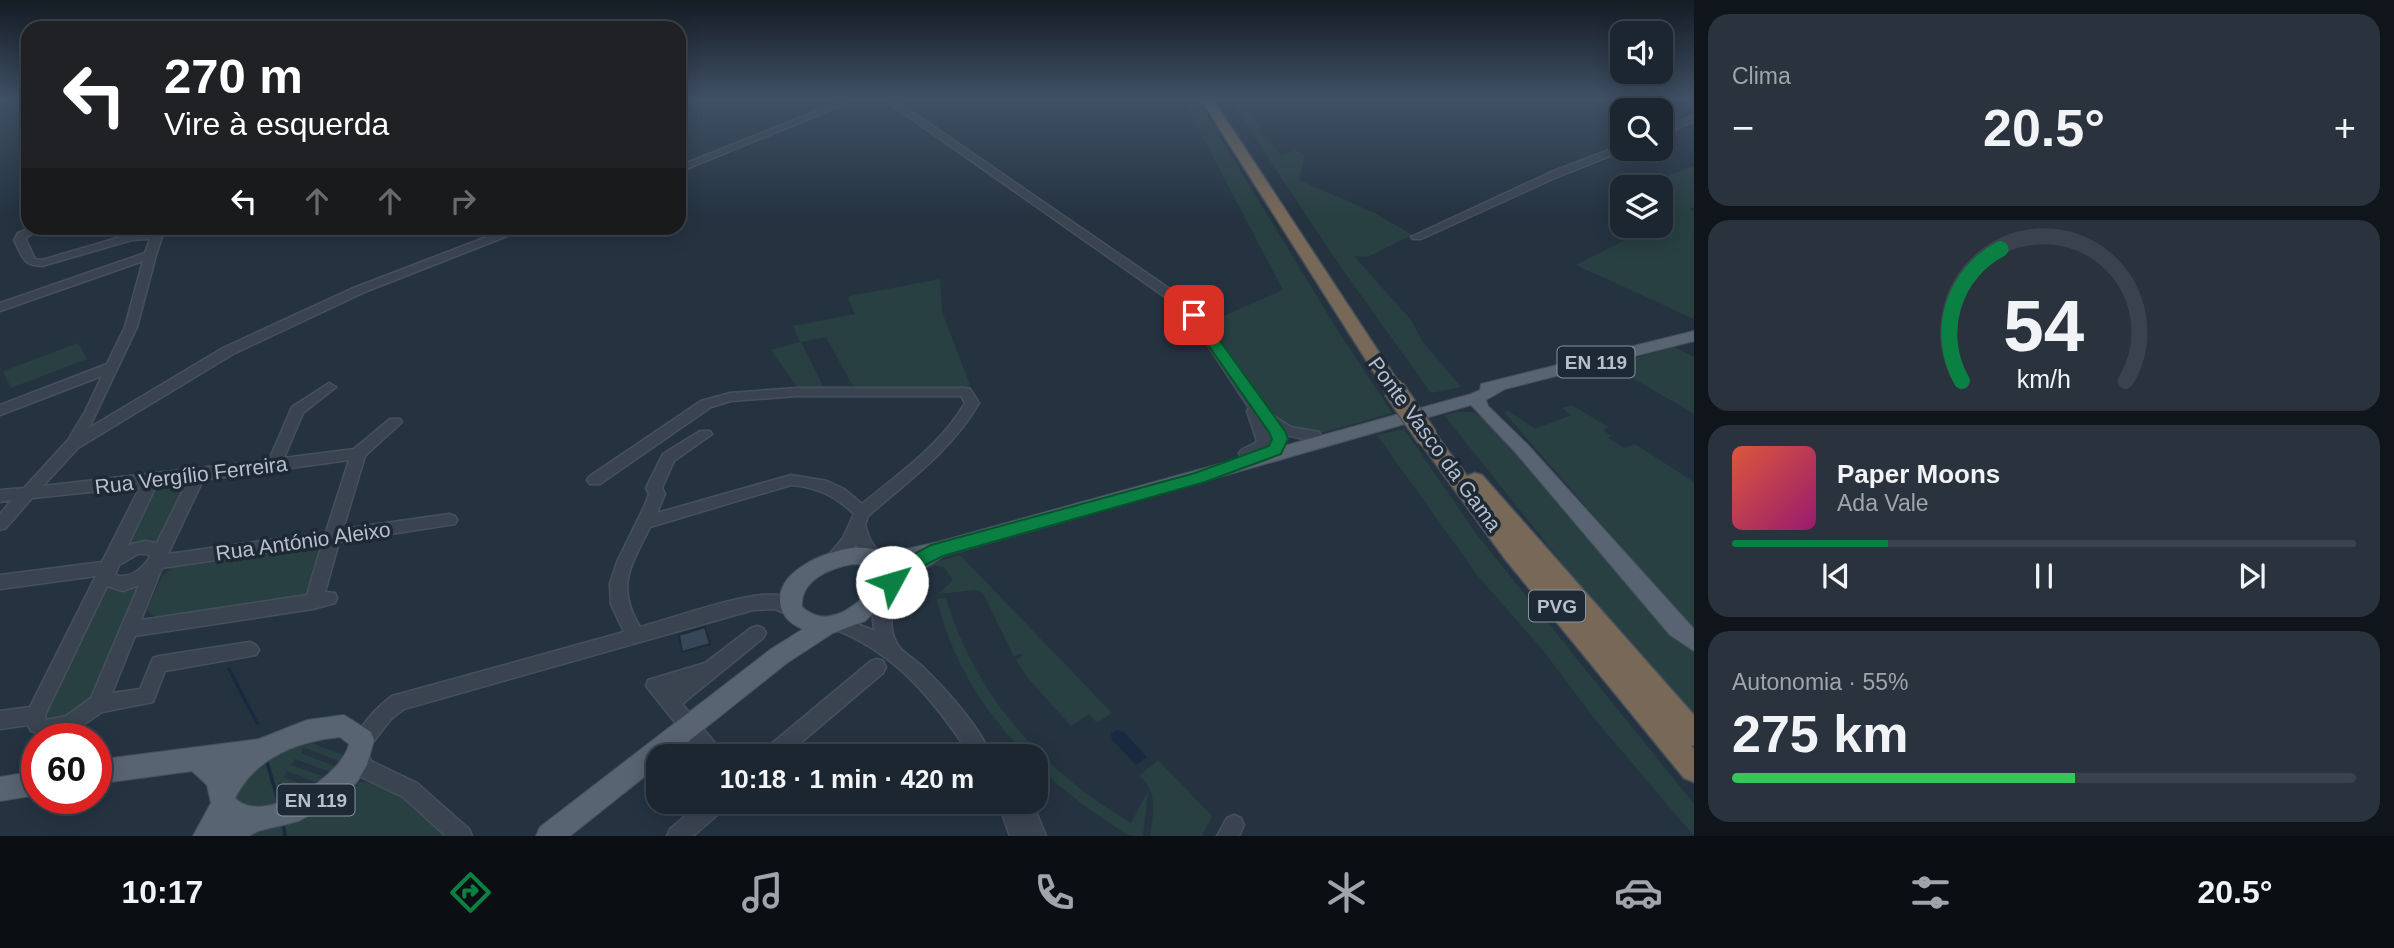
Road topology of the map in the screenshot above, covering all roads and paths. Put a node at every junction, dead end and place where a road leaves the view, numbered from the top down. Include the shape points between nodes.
1 (759, 137) edge
2 (942, 137) edge
3 (1232, 137) edge
4 (1241, 137) edge
5 (1610, 153) edge
6 (686, 166) edge
7 (22, 235) edge
8 (130, 235) edge
9 (156, 235) edge
10 (501, 235) edge
11 (1417, 237) dead end
12 (149, 255) junction
13 (0, 307) edge
14 (1694, 336) edge
15 (113, 367) junction
16 (329, 387) dead end
17 (1399, 387) junction
18 (1472, 395) junction
19 (1441, 408) junction
20 (0, 410) edge
21 (1494, 421) junction
22 (395, 422) dead end
23 (1264, 422) junction
24 (705, 434) dead end
25 (1434, 435) junction
26 (1309, 441) junction
27 (73, 444) junction
28 (1279, 444) junction
29 (1522, 449) junction
30 (1246, 453) junction
31 (358, 454) junction
32 (274, 465) junction
33 (197, 476) junction
34 (1199, 477) junction
35 (595, 480) dead end
36 (150, 481) junction
37 (24, 495) junction
38 (0, 496) edge
39 (1061, 515) junction
40 (859, 519) junction
41 (449, 520) dead end
42 (648, 522) junction
43 (0, 524) edge
44 (333, 537) junction
45 (938, 550) junction
46 (875, 557) junction
47 (157, 562) junction
48 (831, 562) junction
49 (108, 568) junction
50 (0, 582) edge
51 (888, 589) junction
52 (794, 612) junction
53 (832, 623) junction
54 (130, 629) junction
55 (757, 632) dead end
56 (635, 635) junction
57 (1694, 642) edge
58 (250, 650) dead end
59 (779, 656) junction
60 (898, 657) junction
61 (874, 670) dead end
62 (98, 704) junction
63 (36, 715) junction
64 (0, 720) edge
65 (960, 723) junction
66 (688, 726) junction
67 (1694, 734) edge
68 (704, 744) edge
69 (785, 744) edge
70 (974, 744) edge
71 (982, 744) edge
72 (269, 747) junction
73 (361, 751) junction
74 (193, 757) junction
75 (1694, 769) edge
76 (112, 770) edge
77 (21, 786) edge
78 (0, 789) edge
79 (223, 802) junction
80 (703, 814) edge
81 (1012, 814) edge
82 (1027, 814) edge
83 (257, 817) junction
84 (548, 833) edge
85 (206, 836) edge
86 (225, 836) edge
87 (462, 836) edge
88 (677, 836) edge
89 (1020, 836) edge
90 (1035, 836) edge

1 - 6 street
2 - 23 street via 1179,301 1199,321
3 - 17 highway, Ponte Vasco da Gama / PVG
4 - 17 highway, Ponte Vasco da Gama / PVG
5 - 11 street
7 - 8 street via 31,262 51,262
9 - 12 street
10 - 27 street via 363,289 228,351
12 - 13 street
12 - 15 street via 131,327
14 - 18 main road, EN 119
15 - 20 street
15 - 27 street
16 - 32 street via 297,410
17 - 25 highway, Ponte Vasco da Gama / PVG, bridge
18 - 19 main road, EN 119
18 - 21 main road
18 - 26 main road, EN 119
18 - 29 main road via 1492,407
19 - 21 main road via 1469,408
19 - 26 main road, EN 119
21 - 29 main road
22 - 31 street
23 - 26 street
23 - 28 street via 1277,431
23 - 30 street via 1262,444
24 - 42 street via 668,458 654,488 657,494
25 - 67 highway, Ponte Vasco da Gama / PVG
25 - 75 highway, Ponte Vasco da Gama / PVG via 1513,553
26 - 28 main road, EN 119
26 - 34 main road, EN 119
27 - 37 street
28 - 30 main road, EN 119
28 - 34 street via 1272,452
29 - 57 main road
30 - 39 main road, EN 119
31 - 32 street, Rua Vergílio Ferreira
31 - 44 street
32 - 33 street, Rua Vergílio Ferreira
33 - 36 street, Rua Vergílio Ferreira
33 - 47 street
34 - 39 main road, EN 119
35 - 40 street via 706,404 730,397 797,392 965,392 972,403 963,419
36 - 37 street, Rua Vergílio Ferreira
36 - 49 street
37 - 38 street, Rua Vergílio Ferreira
37 - 43 street
39 - 45 main road, EN 119
40 - 42 street via 836,489 791,480
40 - 46 street via 863,543
40 - 48 street via 850,541
41 - 44 street, Rua António Aleixo
42 - 56 street via 617,586 622,611
44 - 47 street, Rua António Aleixo
44 - 54 street via 321,600
45 - 46 main road, EN 119
45 - 51 main road, EN 119 via 915,562
46 - 48 main road via 849,556
46 - 51 main road via 889,569
47 - 49 street via 157,551 145,547 127,551
47 - 49 street via 140,579 123,584 109,582
47 - 54 street
48 - 52 main road via 796,586 791,596
49 - 50 street
49 - 63 street
51 - 53 main road via 857,615
51 - 60 street via 881,624
52 - 53 main road via 810,622
52 - 56 street via 777,602 752,603
52 - 59 main road via 793,640
53 - 59 main road
53 - 60 street via 872,636
54 - 62 street
55 - 66 street via 710,670 655,686
56 - 73 street via 399,702 384,713
58 - 62 street via 159,664 146,696
59 - 66 main road
60 - 65 street
61 - 69 street
62 - 63 street via 85,716 58,728 38,725
63 - 64 street
65 - 70 street
65 - 71 street
66 - 68 street
66 - 84 main road
72 - 73 main road via 302,732 344,726 357,733
72 - 74 main road
72 - 79 main road via 235,773
73 - 83 main road, EN 119 via 347,777 316,799
73 - 87 street via 364,768 410,790
74 - 76 main road
74 - 79 main road via 218,780
77 - 78 main road
79 - 83 main road, EN 119 via 241,816
79 - 85 main road
80 - 88 street
81 - 89 street
82 - 90 street
83 - 86 main road, EN 119

